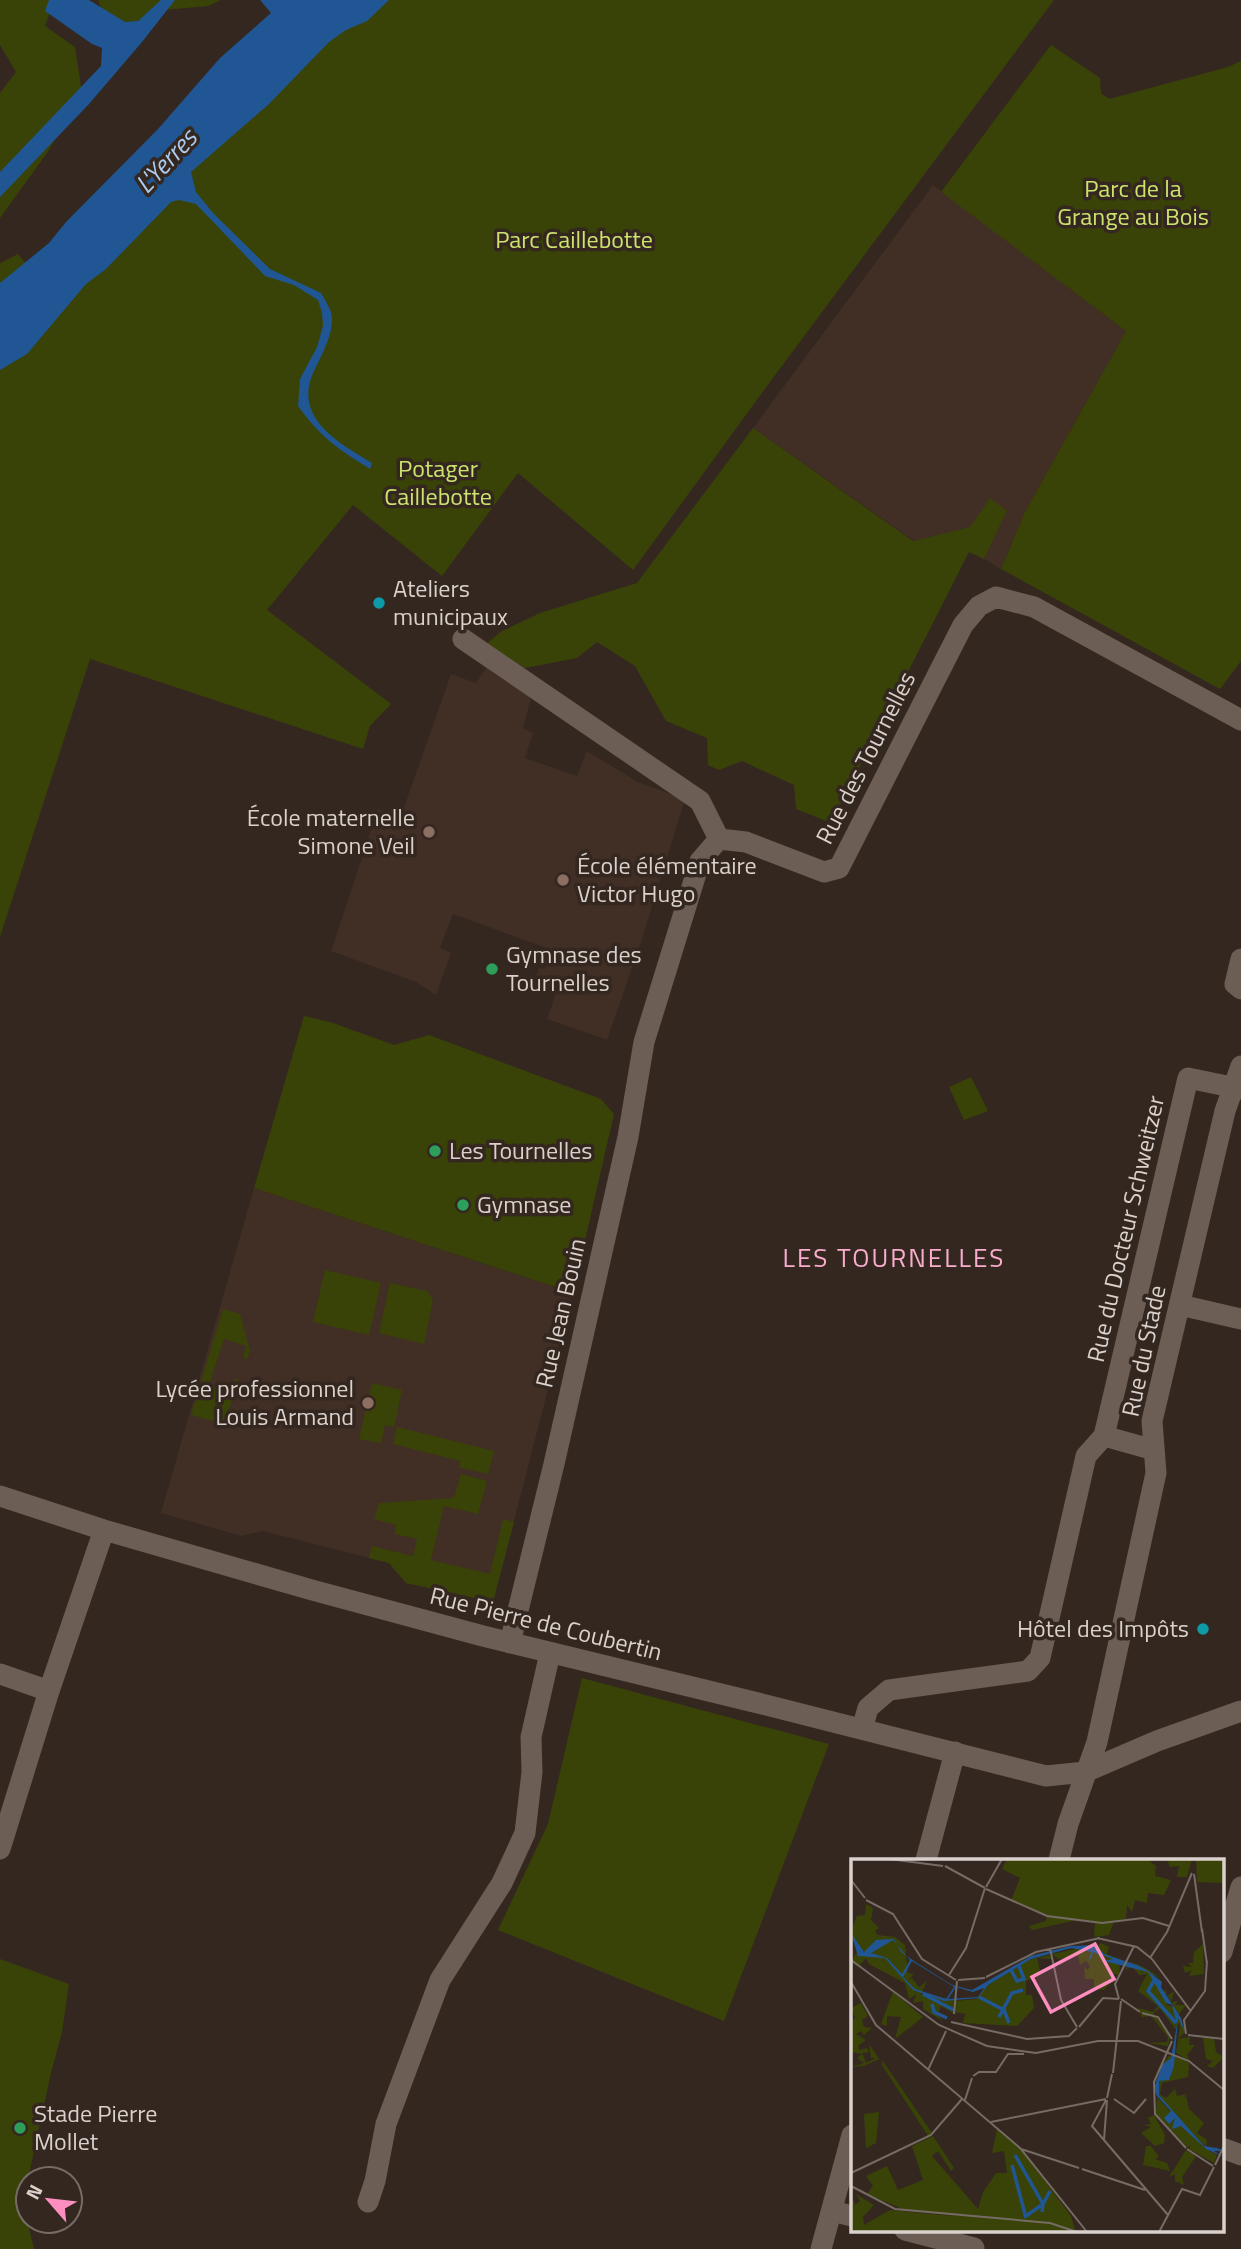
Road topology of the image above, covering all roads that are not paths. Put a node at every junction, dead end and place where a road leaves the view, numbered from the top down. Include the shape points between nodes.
1 (463, 639) dead end
2 (1241, 720) edge
3 (719, 839) junction
4 (1241, 959) edge
5 (1241, 989) edge
6 (1241, 1066) edge
7 (1237, 1088) edge
8 (1180, 1305) junction
9 (1241, 1319) edge
10 (1104, 1436) junction
11 (1154, 1450) junction
12 (0, 1496) edge
13 (104, 1530) junction
14 (510, 1643) junction
15 (551, 1653) junction
16 (0, 1674) edge
17 (49, 1691) junction
18 (1241, 1711) edge
19 (862, 1729) junction
20 (955, 1752) junction
21 (1085, 1772) junction
22 (0, 1849) edge
23 (926, 1859) edge
24 (1059, 1859) edge
25 (1241, 1887) edge
26 (1224, 1945) edge
27 (851, 2143) edge
28 (1224, 2149) edge
29 (1241, 2155) edge
30 (368, 2202) dead end
31 (842, 2213) edge
32 (917, 2232) edge
33 (975, 2242) edge
34 (821, 2249) edge

1 - 3 street via 700,801
2 - 3 street, Rue des Tournelles via 1034,607 996,597 979,606 963,625 839,868 824,872 746,842
3 - 14 street, Rue Jean Bouin via 700,862 644,1042 628,1137
4 - 5 street via 1235,985
6 - 7 street, Rue du Stade
7 - 8 street, Rue du Stade via 1225,1111
7 - 10 street, Rue du Docteur Schweitzer via 1188,1078
8 - 9 street
8 - 11 street, Rue du Stade via 1152,1421
10 - 11 street
10 - 19 street, Rue du Docteur Schweitzer via 1086,1456 1040,1658 1028,1671 889,1690 869,1708
11 - 21 street, Rue du Stade via 1156,1473 1097,1742
12 - 13 street, Rue Pierre de Coubertin
13 - 14 street, Rue Pierre de Coubertin
13 - 17 street
14 - 15 street, Rue Pierre de Coubertin
15 - 19 street, Rue Pierre de Coubertin
15 - 30 street via 531,1737 526,1833 502,1883 440,1980 386,2124
16 - 17 street
17 - 22 street
18 - 21 street, Rue Pierre de Coubertin
19 - 20 street, Rue Pierre de Coubertin
20 - 21 street, Rue Pierre de Coubertin via 1046,1776
20 - 23 street
21 - 24 street, Rue du Stade
25 - 26 street
27 - 31 street
28 - 29 street
31 - 34 street
32 - 33 street

